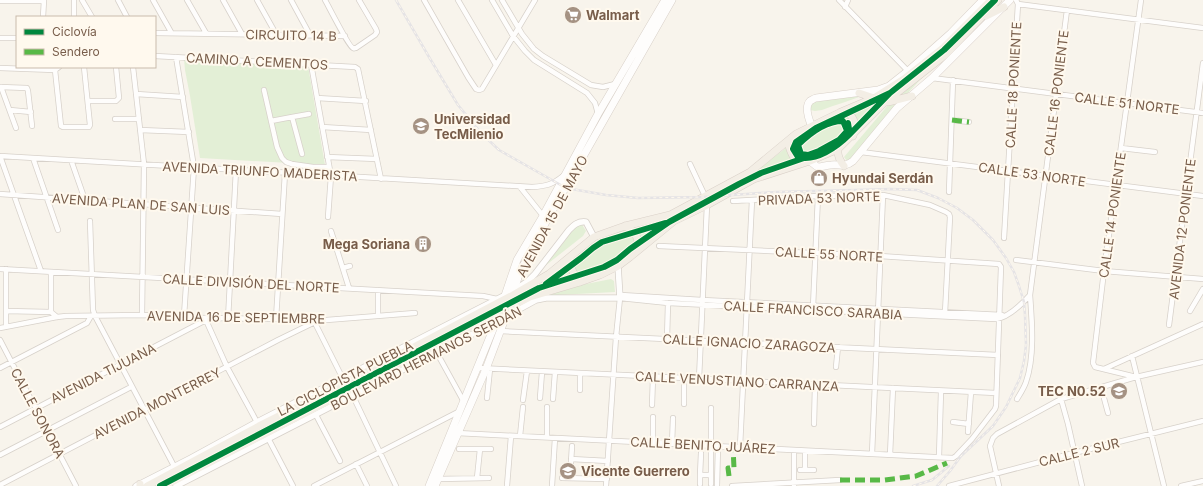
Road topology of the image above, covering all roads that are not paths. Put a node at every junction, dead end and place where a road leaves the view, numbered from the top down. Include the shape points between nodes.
1 (13, 0) edge
2 (74, 0) edge
3 (82, 0) edge
4 (118, 0) edge
5 (153, 0) edge
6 (187, 0) edge
7 (223, 0) edge
8 (257, 0) edge
9 (291, 0) edge
10 (325, 0) edge
11 (359, 0) edge
12 (424, 0) edge
13 (458, 0) edge
14 (492, 0) edge
15 (502, 0) edge
16 (535, 0) edge
17 (665, 0) edge
18 (672, 0) edge
19 (839, 0) edge
20 (848, 0) edge
21 (984, 0) edge
22 (991, 0) edge
23 (998, 0) edge
24 (1010, 0) edge
25 (1141, 0) edge
26 (0, 1) edge
27 (44, 1) edge
28 (1017, 2) edge
29 (845, 7) junction
30 (1004, 7) junction
31 (1067, 10) junction
32 (43, 16) edge
33 (74, 16) edge
34 (91, 16) edge
35 (126, 16) edge
36 (980, 19) junction
37 (1138, 19) junction
38 (518, 27) junction
39 (1203, 28) edge
40 (171, 32) junction
41 (156, 33) edge
42 (206, 33) junction
43 (242, 34) junction
44 (276, 34) junction
45 (310, 35) junction
46 (953, 35) junction
47 (345, 36) junction
48 (513, 36) junction
49 (0, 38) edge
50 (16, 38) edge
51 (156, 56) edge
52 (176, 57) junction
53 (1203, 63) edge
54 (311, 64) junction
55 (496, 65) junction
56 (15, 66) edge
57 (0, 68) edge
58 (43, 68) edge
59 (84, 68) edge
60 (116, 68) edge
61 (133, 68) edge
62 (57, 69) edge
63 (908, 71) junction
64 (578, 78) junction
65 (902, 78) junction
66 (932, 78) junction
67 (954, 80) junction
68 (615, 84) junction
69 (591, 85) junction
70 (574, 86) junction
71 (0, 87) edge
72 (1013, 88) junction
73 (264, 90) dead end
74 (587, 93) junction
75 (859, 93) junction
76 (136, 94) junction
77 (1056, 94) junction
78 (912, 96) junction
79 (183, 97) junction
80 (317, 98) junction
81 (874, 98) junction
82 (88, 101) junction
83 (366, 101) junction
84 (884, 103) junction
85 (1126, 103) junction
86 (10, 110) junction
87 (31, 112) junction
88 (841, 112) junction
89 (1197, 112) junction
90 (1203, 113) edge
91 (309, 114) dead end
92 (598, 114) junction
93 (292, 117) junction
94 (115, 119) dead end
95 (139, 119) junction
96 (952, 120) junction
97 (271, 121) junction
98 (968, 122) dead end
99 (32, 126) dead end
100 (812, 126) junction
101 (322, 127) junction
102 (16, 128) dead end
103 (140, 130) junction
104 (371, 130) junction
105 (189, 132) junction
106 (796, 134) junction
107 (852, 136) junction
108 (1121, 148) junction
109 (838, 149) junction
110 (860, 152) junction
111 (1155, 152) dead end
112 (302, 154) dead end
113 (0, 156) edge
114 (328, 157) junction
115 (33, 158) junction
116 (377, 159) junction
117 (71, 160) junction
118 (808, 162) junction
119 (144, 164) junction
120 (690, 164) dead end
121 (950, 164) junction
122 (844, 166) junction
123 (194, 167) junction
124 (329, 167) junction
125 (236, 170) junction
126 (1008, 171) junction
127 (567, 172) junction
128 (285, 173) junction
129 (331, 176) junction
130 (1046, 176) junction
131 (381, 179) junction
132 (1116, 185) junction
133 (520, 187) junction
134 (949, 192) dead end
135 (0, 194) edge
136 (13, 194) junction
137 (1186, 194) junction
138 (882, 195) junction
139 (705, 196) junction
140 (818, 196) junction
141 (1203, 196) edge
142 (47, 197) junction
143 (85, 200) junction
144 (752, 200) junction
145 (734, 201) dead end
146 (144, 204) junction
147 (707, 205) junction
148 (191, 207) junction
149 (235, 210) junction
150 (282, 214) junction
151 (328, 217) dead end
152 (545, 218) junction
153 (90, 221) dead end
154 (625, 226) junction
155 (58, 230) dead end
156 (331, 230) dead end
157 (594, 237) junction
158 (1004, 238) dead end
159 (659, 246) dead end
160 (705, 248) junction
161 (638, 250) junction
162 (749, 250) junction
163 (815, 253) junction
164 (880, 256) junction
165 (570, 257) junction
166 (1016, 260) dead end
167 (947, 261) junction
168 (1035, 262) junction
169 (350, 266) dead end
170 (618, 266) junction
171 (343, 268) junction
172 (0, 269) edge
173 (6, 269) junction
174 (40, 271) junction
175 (1104, 271) junction
176 (51, 272) junction
177 (92, 274) junction
178 (143, 277) junction
179 (1175, 277) junction
180 (187, 279) junction
181 (1203, 279) edge
182 (230, 282) junction
183 (580, 282) junction
184 (278, 284) junction
185 (349, 288) junction
186 (1203, 289) edge
187 (378, 290) junction
188 (514, 292) junction
189 (1030, 295) junction
190 (620, 296) junction
191 (502, 299) junction
192 (668, 303) junction
193 (702, 303) junction
194 (746, 305) junction
195 (509, 308) junction
196 (813, 308) junction
197 (6, 311) junction
198 (877, 311) junction
199 (1190, 311) dead end
200 (51, 312) junction
201 (415, 313) dead end
202 (142, 314) junction
203 (945, 314) junction
204 (503, 315) junction
205 (93, 316) junction
206 (184, 316) junction
207 (378, 316) junction
208 (1000, 316) junction
209 (57, 317) junction
210 (206, 319) junction
211 (228, 319) junction
212 (276, 319) junction
213 (314, 322) junction
214 (496, 322) junction
215 (1169, 325) dead end
216 (1203, 325) edge
217 (6, 327) junction
218 (0, 328) edge
219 (441, 328) junction
220 (450, 328) junction
221 (500, 331) junction
222 (616, 336) junction
223 (667, 339) junction
224 (0, 340) edge
225 (701, 340) junction
226 (745, 343) junction
227 (838, 347) junction
228 (437, 349) junction
229 (876, 349) junction
230 (998, 355) junction
231 (393, 356) junction
232 (1132, 356) junction
233 (11, 362) junction
234 (1203, 362) edge
235 (120, 364) junction
236 (397, 366) junction
237 (227, 367) junction
238 (836, 367) dead end
239 (0, 368) edge
240 (405, 369) junction
241 (484, 369) junction
242 (1104, 369) junction
243 (527, 371) junction
244 (542, 372) junction
245 (555, 372) junction
246 (580, 374) junction
247 (613, 375) junction
248 (354, 376) junction
249 (653, 377) junction
250 (684, 378) junction
251 (1136, 378) junction
252 (343, 379) junction
253 (699, 379) junction
254 (743, 381) junction
255 (815, 385) junction
256 (131, 387) junction
257 (1101, 387) junction
258 (874, 388) junction
259 (893, 388) junction
260 (580, 390) dead end
261 (941, 391) junction
262 (971, 392) junction
263 (996, 394) junction
264 (353, 396) junction
265 (487, 398) dead end
266 (540, 398) dead end
267 (553, 399) dead end
268 (1017, 399) dead end
269 (1061, 399) junction
270 (523, 400) dead end
271 (464, 403) junction
272 (684, 404) dead end
273 (652, 405) dead end
274 (523, 407) dead end
275 (547, 407) dead end
276 (35, 408) junction
277 (711, 408) dead end
278 (144, 410) junction
279 (460, 412) junction
280 (1107, 413) dead end
281 (279, 414) junction
282 (316, 414) junction
283 (654, 417) dead end
284 (673, 418) dead end
285 (1203, 421) edge
286 (953, 422) dead end
287 (258, 424) junction
288 (814, 424) dead end
289 (970, 424) junction
290 (0, 427) edge
291 (47, 431) junction
292 (968, 432) dead end
293 (455, 433) junction
294 (1150, 434) junction
295 (511, 436) junction
296 (520, 436) junction
297 (547, 437) junction
298 (268, 438) junction
299 (555, 438) junction
300 (609, 440) junction
301 (653, 443) junction
302 (672, 444) junction
303 (572, 446) dead end
304 (710, 446) junction
305 (718, 446) junction
306 (240, 447) junction
307 (740, 447) junction
308 (249, 448) junction
309 (459, 448) dead end
310 (480, 449) junction
311 (491, 449) dead end
312 (794, 450) junction
313 (805, 450) junction
314 (379, 452) junction
315 (1074, 452) junction
316 (700, 453) dead end
317 (59, 454) junction
318 (872, 454) junction
319 (890, 454) junction
320 (0, 455) edge
321 (939, 457) junction
322 (192, 459) junction
323 (571, 460) junction
324 (340, 461) dead end
325 (608, 461) junction
326 (356, 464) junction
327 (174, 466) junction
328 (814, 470) dead end
329 (995, 473) junction
330 (700, 475) junction
331 (710, 475) junction
332 (478, 478) junction
333 (489, 478) dead end
334 (562, 478) dead end
335 (570, 478) junction
336 (438, 479) junction
337 (607, 479) junction
338 (840, 480) dead end
339 (1203, 481) edge
340 (0, 484) edge
341 (182, 484) edge
342 (700, 484) dead end
343 (710, 484) dead end
344 (786, 484) edge
345 (794, 484) edge
346 (76, 486) edge
347 (141, 486) edge
348 (164, 486) edge
349 (176, 486) edge
350 (293, 486) edge
351 (314, 486) edge
352 (367, 486) edge
353 (396, 486) edge
354 (430, 486) edge
355 (507, 486) edge
356 (552, 486) edge
357 (606, 486) edge
358 (717, 486) edge
359 (732, 486) edge
360 (949, 486) edge
361 (999, 486) edge
362 (1082, 486) edge
363 (1164, 486) edge
364 (1181, 486) edge

1 - 26 street
1 - 27 street
2 - 33 street
3 - 34 street
4 - 35 street
5 - 40 street
6 - 42 street
7 - 43 street
8 - 44 street
9 - 45 street
10 - 47 street
11 - 47 street, CIRCUITO 14 B via 377,32 354,49
12 - 55 street via 476,89 482,89
13 - 55 street
14 - 48 street
15 - 38 street
16 - 38 street
17 - 68 main road, AVENIDA 15 DE MAYO
18 - 152 main road, AVENIDA 15 DE MAYO
19 - 29 street
20 - 29 street
21 - 46 main road
22 - 46 main road, BOULEVARD HERMANOS SERDÁN
23 - 36 main road, BOULEVARD HERMANOS SERDÁN
24 - 30 main road
25 - 37 street, CALLE 14 PONIENTE
27 - 32 street
28 - 31 street
28 - 72 street, CALLE 18 PONIENTE
29 - 63 street
30 - 36 main road
30 - 66 main road
31 - 37 street
31 - 77 street, CALLE 16 PONIENTE
36 - 84 main road, BOULEVARD HERMANOS SERDÁN via 945,55
37 - 39 street
37 - 85 street, CALLE 14 PONIENTE
38 - 48 street
38 - 64 street via 534,49
40 - 41 street, CIRCUITO 14 B
40 - 42 street, CIRCUITO 14 B
42 - 43 street, CIRCUITO 14 B
43 - 44 street, CIRCUITO 14 B
44 - 45 street, CIRCUITO 14 B
45 - 47 street, CIRCUITO 14 B
46 - 63 main road
46 - 65 main road, BOULEVARD HERMANOS SERDÁN via 943,48
48 - 55 street
48 - 70 street via 534,60
49 - 50 street
51 - 52 street, CAMINO A CEMENTOS
52 - 54 street, CAMINO A CEMENTOS
52 - 79 street
53 - 89 street, AVENIDA 12 PONIENTE
54 - 80 street
54 - 83 street, CAMINO A CEMENTOS via 358,69
56 - 57 street
58 - 62 street
59 - 82 street
60 - 82 street via 118,100
61 - 76 street
62 - 82 street via 61,126 90,126
63 - 65 main road
64 - 69 street
64 - 70 street
65 - 75 main road via 878,90
65 - 81 main road, BOULEVARD HERMANOS SERDÁN
66 - 67 street, CALLE 51 NORTE
66 - 78 main road
67 - 72 street, CALLE 51 NORTE
67 - 96 street
68 - 69 street via 604,87
68 - 92 main road, AVENIDA 15 DE MAYO
69 - 74 street
70 - 74 street
71 - 86 street
71 - 87 street via 27,88
72 - 77 street, CALLE 51 NORTE
72 - 126 street, CALLE 18 PONIENTE
73 - 97 street
74 - 92 street via 595,103
75 - 81 main road
75 - 100 main road via 810,101 807,110
76 - 79 street
76 - 95 street
77 - 85 street, CALLE 51 NORTE
77 - 130 street, CALLE 16 PONIENTE
78 - 84 main road
78 - 110 main road via 898,108
79 - 105 street
80 - 83 street
80 - 101 street
81 - 88 main road, BOULEVARD HERMANOS SERDÁN
83 - 104 street
84 - 107 main road, BOULEVARD HERMANOS SERDÁN
85 - 89 street, CALLE 51 NORTE
85 - 108 street, CALLE 14 PONIENTE
86 - 87 street
86 - 102 street
87 - 99 street
88 - 100 main road, BOULEVARD HERMANOS SERDÁN
88 - 107 main road via 847,112 853,118 855,127
89 - 90 street, CALLE 51 NORTE
89 - 137 street, AVENIDA 12 PONIENTE
91 - 93 street
92 - 127 main road, AVENIDA 15 DE MAYO
93 - 97 street
93 - 112 street
94 - 95 street
95 - 103 street
96 - 98 street
96 - 121 street
97 - 124 street via 279,153 286,162
100 - 106 main road, BOULEVARD HERMANOS SERDÁN
101 - 104 street
101 - 114 street
103 - 105 street
103 - 119 street
104 - 116 street
105 - 123 street
106 - 118 main road via 789,146 791,154 798,160
106 - 139 main road, BOULEVARD HERMANOS SERDÁN via 750,172
107 - 109 main road, BOULEVARD HERMANOS SERDÁN
108 - 111 street
108 - 132 street, CALLE 14 PONIENTE
109 - 118 main road, BOULEVARD HERMANOS SERDÁN
109 - 122 main road via 839,158
110 - 121 street, CALLE 53 NORTE
110 - 122 main road via 853,162
113 - 115 street, AVENIDA TRIUNFO MADERISTA
113 - 136 street
114 - 116 street
114 - 124 street
115 - 117 street, AVENIDA TRIUNFO MADERISTA
115 - 142 street
116 - 131 street
117 - 119 street, AVENIDA TRIUNFO MADERISTA
117 - 143 street
118 - 122 main road via 818,167 833,164
118 - 147 main road, BOULEVARD HERMANOS SERDÁN via 754,179
119 - 123 street, AVENIDA TRIUNFO MADERISTA
119 - 146 street
120 - 139 street
121 - 126 street, CALLE 53 NORTE
121 - 134 street
123 - 125 street, AVENIDA TRIUNFO MADERISTA
123 - 148 street
124 - 129 street
125 - 128 street, AVENIDA TRIUNFO MADERISTA
125 - 149 street
126 - 130 street, CALLE 53 NORTE
126 - 158 street, CALLE 18 PONIENTE
127 - 133 street, AVENIDA TRIUNFO MADERISTA via 546,186
127 - 152 main road, AVENIDA 15 DE MAYO
128 - 129 street, AVENIDA TRIUNFO MADERISTA
128 - 150 street
129 - 131 street, AVENIDA TRIUNFO MADERISTA
129 - 151 street
130 - 132 street, CALLE 53 NORTE
130 - 168 street, CALLE 16 PONIENTE
131 - 133 street, AVENIDA TRIUNFO MADERISTA
132 - 137 street, CALLE 53 NORTE
132 - 175 street, CALLE 14 PONIENTE
133 - 152 street
135 - 136 street, AVENIDA PLAN DE SAN LUIS
136 - 142 street, AVENIDA PLAN DE SAN LUIS
136 - 174 street
137 - 141 street, CALLE 53 NORTE
137 - 179 street, AVENIDA 12 PONIENTE
138 - 140 street, PRIVADA 53 NORTE
138 - 164 street
138 - 167 street, PRIVADA 53 NORTE via 930,205 949,214
139 - 154 main road, BOULEVARD HERMANOS SERDÁN via 670,215
140 - 144 street, PRIVADA 53 NORTE
140 - 163 street
142 - 143 street, AVENIDA PLAN DE SAN LUIS
142 - 155 street
143 - 146 street, AVENIDA PLAN DE SAN LUIS
144 - 145 street, PRIVADA 53 NORTE
144 - 162 street
146 - 148 street, AVENIDA PLAN DE SAN LUIS
146 - 178 street
147 - 160 street
147 - 161 main road, BOULEVARD HERMANOS SERDÁN via 674,221
148 - 149 street, AVENIDA PLAN DE SAN LUIS
148 - 180 street
149 - 150 street, AVENIDA PLAN DE SAN LUIS
149 - 182 street
150 - 184 street
152 - 188 main road, AVENIDA 15 DE MAYO via 519,274
152 - 191 main road, AVENIDA 15 DE MAYO via 517,260
153 - 177 street
154 - 157 main road, BOULEVARD HERMANOS SERDÁN
154 - 161 main road via 633,230 637,236
156 - 171 street
157 - 165 main road, BOULEVARD HERMANOS SERDÁN
157 - 188 street, BOULEVARD HERMANOS SERDÁN via 586,222 576,224 535,274
159 - 160 street, CALLE 55 NORTE
160 - 162 street, CALLE 55 NORTE
160 - 193 street
161 - 170 main road, BOULEVARD HERMANOS SERDÁN
162 - 163 street, CALLE 55 NORTE
162 - 194 street
163 - 164 street, CALLE 55 NORTE
163 - 196 street
164 - 167 street, CALLE 55 NORTE
164 - 198 street
165 - 183 main road via 571,270
165 - 188 main road, BOULEVARD HERMANOS SERDÁN via 549,274
166 - 168 street
167 - 203 street
167 - 208 street, CALLE 55 NORTE via 999,264
168 - 175 street
168 - 189 street, CALLE 16 PONIENTE
169 - 171 street
170 - 183 main road, BOULEVARD HERMANOS SERDÁN
170 - 190 street
171 - 185 street
172 - 173 street, CALLE DIVISIÓN DEL NORTE
173 - 174 street, CALLE DIVISIÓN DEL NORTE
173 - 197 street
174 - 176 street, CALLE DIVISIÓN DEL NORTE
175 - 179 street
175 - 242 street, CALLE 14 PONIENTE via 1093,363 1095,367
176 - 177 street, CALLE DIVISIÓN DEL NORTE
176 - 200 street
177 - 178 street, CALLE DIVISIÓN DEL NORTE
177 - 205 street
178 - 180 street, CALLE DIVISIÓN DEL NORTE
178 - 202 street
179 - 181 street
179 - 215 street, AVENIDA 12 PONIENTE
180 - 182 street, CALLE DIVISIÓN DEL NORTE
180 - 206 street
182 - 184 street, CALLE DIVISIÓN DEL NORTE
182 - 211 street
183 - 195 main road, BOULEVARD HERMANOS SERDÁN via 530,297
184 - 185 street, CALLE DIVISIÓN DEL NORTE
184 - 212 street
185 - 187 street, CALLE DIVISIÓN DEL NORTE
186 - 199 street
187 - 191 street, CALLE DIVISIÓN DEL NORTE
187 - 207 street
188 - 191 main road, BOULEVARD HERMANOS SERDÁN
188 - 195 main road, AVENIDA 15 DE MAYO
189 - 208 street, CALLE FRANCISCO SARABIA via 1006,316
189 - 268 street, CALLE 16 PONIENTE via 1031,359 1026,382
190 - 192 street, CALLE FRANCISCO SARABIA
190 - 193 street, CALLE FRANCISCO SARABIA
190 - 204 street, BOULEVARD HERMANOS SERDÁN via 546,298
190 - 222 street
191 - 204 main road, AVENIDA 15 DE MAYO
191 - 219 street, BOULEVARD HERMANOS SERDÁN
191 - 220 main road, BOULEVARD HERMANOS SERDÁN
192 - 193 street, CALLE FRANCISCO SARABIA
192 - 223 street
193 - 194 street, CALLE FRANCISCO SARABIA
193 - 225 street
194 - 196 street, CALLE FRANCISCO SARABIA
194 - 226 street
195 - 204 main road, BOULEVARD HERMANOS SERDÁN
196 - 198 street, CALLE FRANCISCO SARABIA
197 - 200 street
197 - 217 street
198 - 203 street, CALLE FRANCISCO SARABIA
198 - 229 street
200 - 209 street
201 - 207 street, AVENIDA 16 DE SEPTIEMBRE
202 - 205 street, AVENIDA 16 DE SEPTIEMBRE
202 - 206 street, AVENIDA 16 DE SEPTIEMBRE
203 - 208 street, CALLE FRANCISCO SARABIA
204 - 214 main road, AVENIDA 15 DE MAYO
204 - 221 main road, AVENIDA 15 DE MAYO
204 - 228 main road, BOULEVARD HERMANOS SERDÁN
205 - 209 street, AVENIDA 16 DE SEPTIEMBRE
205 - 233 street via 87,323
205 - 235 street
206 - 210 street, AVENIDA 16 DE SEPTIEMBRE
207 - 213 street, AVENIDA 16 DE SEPTIEMBRE
208 - 230 street
209 - 217 street, AVENIDA 16 DE SEPTIEMBRE
210 - 211 street, AVENIDA 16 DE SEPTIEMBRE
210 - 235 street, AVENIDA TIJUANA
210 - 237 street
211 - 212 street, AVENIDA 16 DE SEPTIEMBRE
212 - 213 street, AVENIDA 16 DE SEPTIEMBRE
213 - 237 street, AVENIDA MONTERREY
213 - 252 street
214 - 228 street, BOULEVARD HERMANOS SERDÁN
214 - 241 main road, AVENIDA 15 DE MAYO
216 - 232 street
217 - 218 street, AVENIDA 16 DE SEPTIEMBRE
219 - 220 main road
219 - 231 street, BOULEVARD HERMANOS SERDÁN
220 - 231 main road, BOULEVARD HERMANOS SERDÁN
221 - 222 street, CALLE IGNACIO ZARAGOZA
221 - 241 main road, AVENIDA 15 DE MAYO
222 - 223 street, CALLE IGNACIO ZARAGOZA
222 - 247 street
223 - 225 street, CALLE IGNACIO ZARAGOZA
224 - 233 street, CALLE SONORA
225 - 226 street, CALLE IGNACIO ZARAGOZA
225 - 253 street
226 - 227 street, CALLE IGNACIO ZARAGOZA
226 - 254 street
227 - 229 street, CALLE IGNACIO ZARAGOZA
227 - 238 street
228 - 236 main road
228 - 240 street, BOULEVARD HERMANOS SERDÁN
228 - 271 street
229 - 230 street, CALLE IGNACIO ZARAGOZA
229 - 258 street
230 - 263 street
231 - 248 main road, BOULEVARD HERMANOS SERDÁN
232 - 242 street
232 - 251 street
233 - 239 street
233 - 276 street, CALLE SONORA
234 - 251 street
235 - 256 street
235 - 276 street, AVENIDA TIJUANA
236 - 240 main road
236 - 306 main road
237 - 278 street, AVENIDA MONTERREY
237 - 287 street
240 - 264 street, BOULEVARD HERMANOS SERDÁN
241 - 243 street, CALLE VENUSTIANO CARRANZA
241 - 265 street
241 - 271 main road, AVENIDA 15 DE MAYO
241 - 293 main road, AVENIDA 15 DE MAYO
242 - 251 street
243 - 244 street, CALLE VENUSTIANO CARRANZA
243 - 270 street
244 - 245 street, CALLE VENUSTIANO CARRANZA
244 - 266 street
245 - 246 street, CALLE VENUSTIANO CARRANZA
245 - 267 street
246 - 247 street, CALLE VENUSTIANO CARRANZA
246 - 260 street
247 - 249 street, CALLE VENUSTIANO CARRANZA
247 - 300 street
248 - 252 street, BOULEVARD HERMANOS SERDÁN
248 - 281 main road, BOULEVARD HERMANOS SERDÁN
249 - 250 street, CALLE VENUSTIANO CARRANZA
249 - 273 street
250 - 253 street, CALLE VENUSTIANO CARRANZA
250 - 272 street
251 - 257 street
251 - 294 street
252 - 281 street, BOULEVARD HERMANOS SERDÁN
253 - 254 street, CALLE VENUSTIANO CARRANZA
254 - 255 street, CALLE VENUSTIANO CARRANZA
254 - 307 street
255 - 258 street, CALLE VENUSTIANO CARRANZA
255 - 288 street
256 - 278 street
256 - 291 street
257 - 269 street
257 - 280 street
258 - 259 street, CALLE VENUSTIANO CARRANZA
258 - 318 street
259 - 261 street, CALLE VENUSTIANO CARRANZA
259 - 319 street
261 - 262 street, CALLE VENUSTIANO CARRANZA
261 - 321 street
262 - 263 street, CALLE VENUSTIANO CARRANZA
262 - 289 street
263 - 321 street, CALLE BENITO JUÁREZ via 993,413 972,439 954,457
264 - 282 street, BOULEVARD HERMANOS SERDÁN
264 - 314 street
269 - 315 street
269 - 329 street via 993,438 990,446
271 - 279 main road, AVENIDA 15 DE MAYO
274 - 296 street
275 - 297 street
276 - 290 street, AVENIDA TIJUANA
276 - 291 street, CALLE SONORA
277 - 304 street
278 - 317 street, AVENIDA MONTERREY
278 - 327 street
279 - 293 main road, AVENIDA 15 DE MAYO
279 - 314 street
281 - 287 main road, BOULEVARD HERMANOS SERDÁN
282 - 298 street, BOULEVARD HERMANOS SERDÁN
282 - 324 street
283 - 301 street
284 - 302 street
285 - 294 street, CALLE 2 SUR
286 - 289 street
287 - 322 main road, BOULEVARD HERMANOS SERDÁN
289 - 292 street
291 - 317 street, CALLE SONORA
291 - 320 street
293 - 295 street, CALLE BENITO JUÁREZ
293 - 336 main road, AVENIDA 15 DE MAYO
293 - 354 main road, AVENIDA 15 DE MAYO
294 - 315 street, CALLE 2 SUR
294 - 363 street
295 - 296 street, CALLE BENITO JUÁREZ
295 - 355 street
296 - 297 street, CALLE BENITO JUÁREZ
297 - 299 street, CALLE BENITO JUÁREZ
298 - 308 street, BOULEVARD HERMANOS SERDÁN
298 - 350 street
299 - 300 street, CALLE BENITO JUÁREZ
299 - 356 street
300 - 301 street, CALLE BENITO JUÁREZ
300 - 325 street
301 - 302 street, CALLE BENITO JUÁREZ
302 - 304 street, CALLE BENITO JUÁREZ
303 - 323 street
304 - 305 street, CALLE BENITO JUÁREZ
304 - 331 street
305 - 307 street, CALLE BENITO JUÁREZ
305 - 358 street
306 - 308 main road
306 - 348 main road
307 - 312 street, CALLE BENITO JUÁREZ
308 - 341 street, BOULEVARD HERMANOS SERDÁN
309 - 310 street
310 - 311 street
310 - 332 street
312 - 313 street, CALLE BENITO JUÁREZ
312 - 345 street
313 - 318 street, CALLE BENITO JUÁREZ
313 - 328 street via 802,470
314 - 326 street
314 - 353 street
315 - 329 street, CALLE 2 SUR
315 - 362 street
316 - 330 street
317 - 340 street, AVENIDA MONTERREY
317 - 346 street, CALLE SONORA
318 - 319 street, CALLE BENITO JUÁREZ
319 - 321 street, CALLE BENITO JUÁREZ
322 - 327 street
322 - 347 main road, BOULEVARD HERMANOS SERDÁN
323 - 325 street
323 - 335 street
325 - 337 street
326 - 351 street
326 - 352 street
327 - 347 street
329 - 360 street, CALLE 2 SUR
329 - 361 street
330 - 331 street
330 - 342 street
331 - 343 street
332 - 333 street
332 - 336 street
334 - 335 street
335 - 337 street
336 - 354 main road, AVENIDA 15 DE MAYO
337 - 357 street
338 - 345 street
339 - 364 street
341 - 349 street, BOULEVARD HERMANOS SERDÁN
344 - 345 street
344 - 359 street

